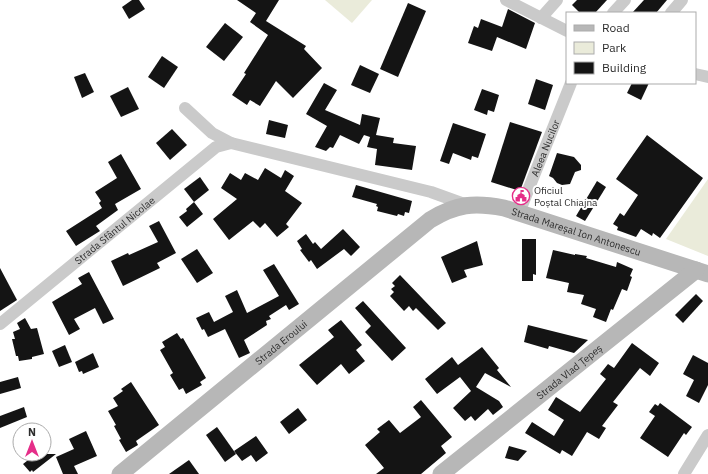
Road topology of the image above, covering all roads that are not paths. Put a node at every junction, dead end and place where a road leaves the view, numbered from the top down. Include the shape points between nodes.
1 (506, 0) edge
2 (557, 0) edge
3 (625, 0) edge
4 (682, 0) edge
5 (614, 12) edge
6 (672, 12) edge
7 (541, 18) junction
8 (566, 30) edge
9 (696, 74) edge
10 (708, 77) edge
11 (571, 84) edge
12 (185, 108) dead end
13 (231, 143) junction
14 (467, 205) junction
15 (443, 212) joint
16 (519, 213) junction
17 (702, 272) edge
18 (0, 324) edge
19 (708, 435) edge
20 (120, 474) edge
21 (441, 474) edge
22 (684, 474) edge

1 - 7 street
2 - 7 street
3 - 5 street
4 - 6 street
7 - 8 street
9 - 10 street
11 - 16 street, Aleea Nucilor
12 - 13 street via 212,133
13 - 14 street via 431,192
13 - 18 street, Strada Sfântul Nicolae via 216,147
14 - 15 main road, Strada Mareșal Ion Antonescu
14 - 16 main road, Strada Mareșal Ion Antonescu via 492,206
15 - 20 main road, Strada Eroului via 394,249
16 - 17 main road, Strada Mareșal Ion Antonescu
17 - 21 main road, Strada Vlad Țepeș
19 - 22 street

